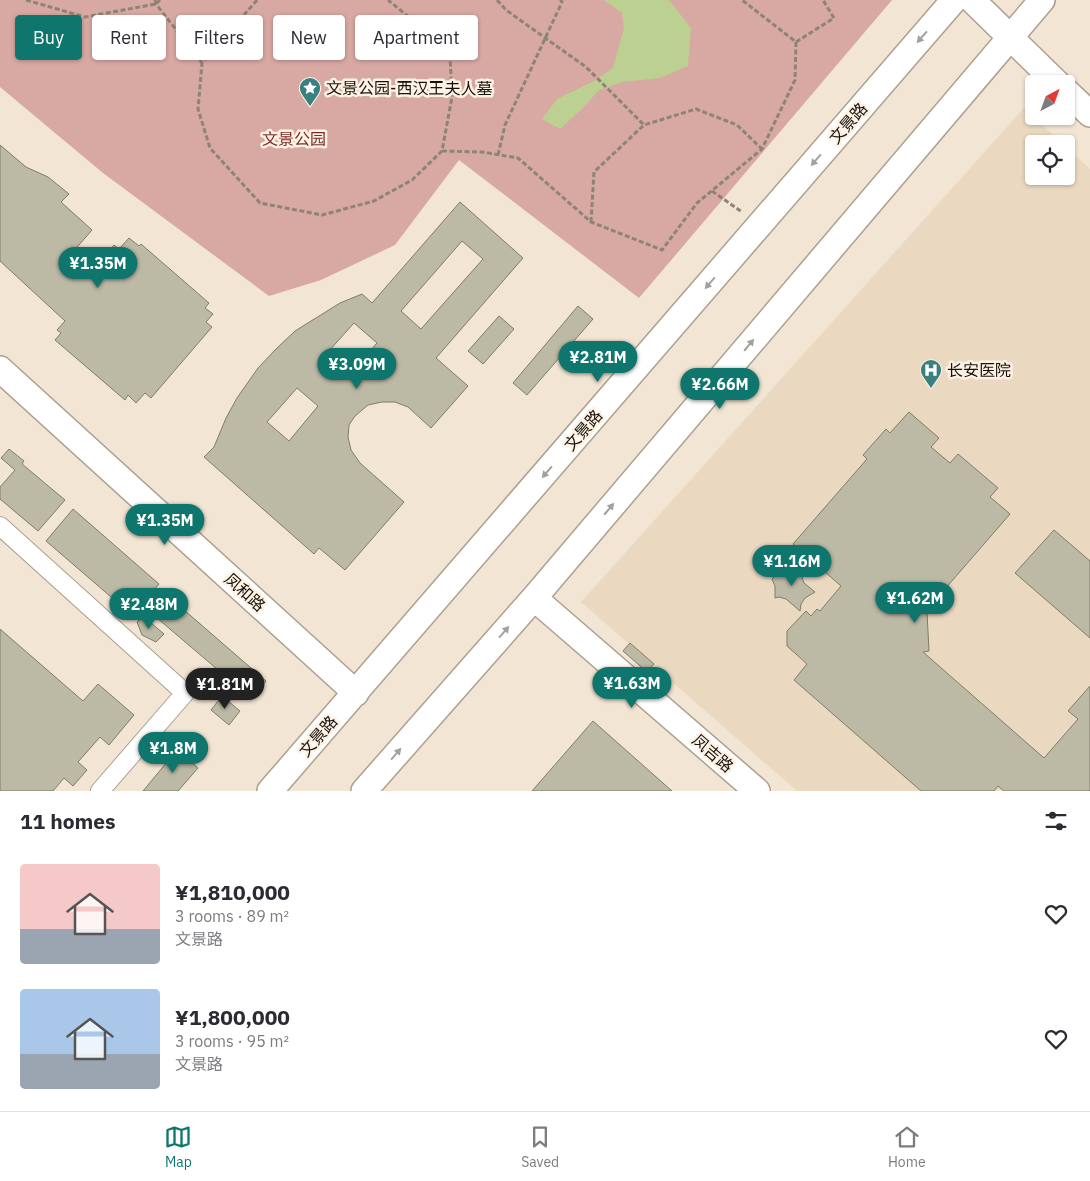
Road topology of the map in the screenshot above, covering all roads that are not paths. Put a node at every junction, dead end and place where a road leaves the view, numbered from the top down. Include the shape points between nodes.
1 (954, 0) edge
2 (972, 0) edge
3 (1042, 0) edge
4 (1010, 37) junction
5 (1049, 75) edge
6 (1075, 100) edge
7 (1090, 114) edge
8 (0, 369) edge
9 (0, 526) edge
10 (534, 598) junction
11 (356, 694) junction
12 (100, 791) edge
13 (270, 791) edge
14 (364, 791) edge
15 (757, 791) edge

1 -> 11 main road, 文景路
2 - 4 main road
3 - 4 main road
4 - 5 main road
10 -> 4 main road
6 - 7 main road
8 - 11 main road, 凤和路
9 - 12 street via 185,693
14 -> 10 main road
10 - 15 main road, 凤吉路
11 - 13 main road, 文景路

